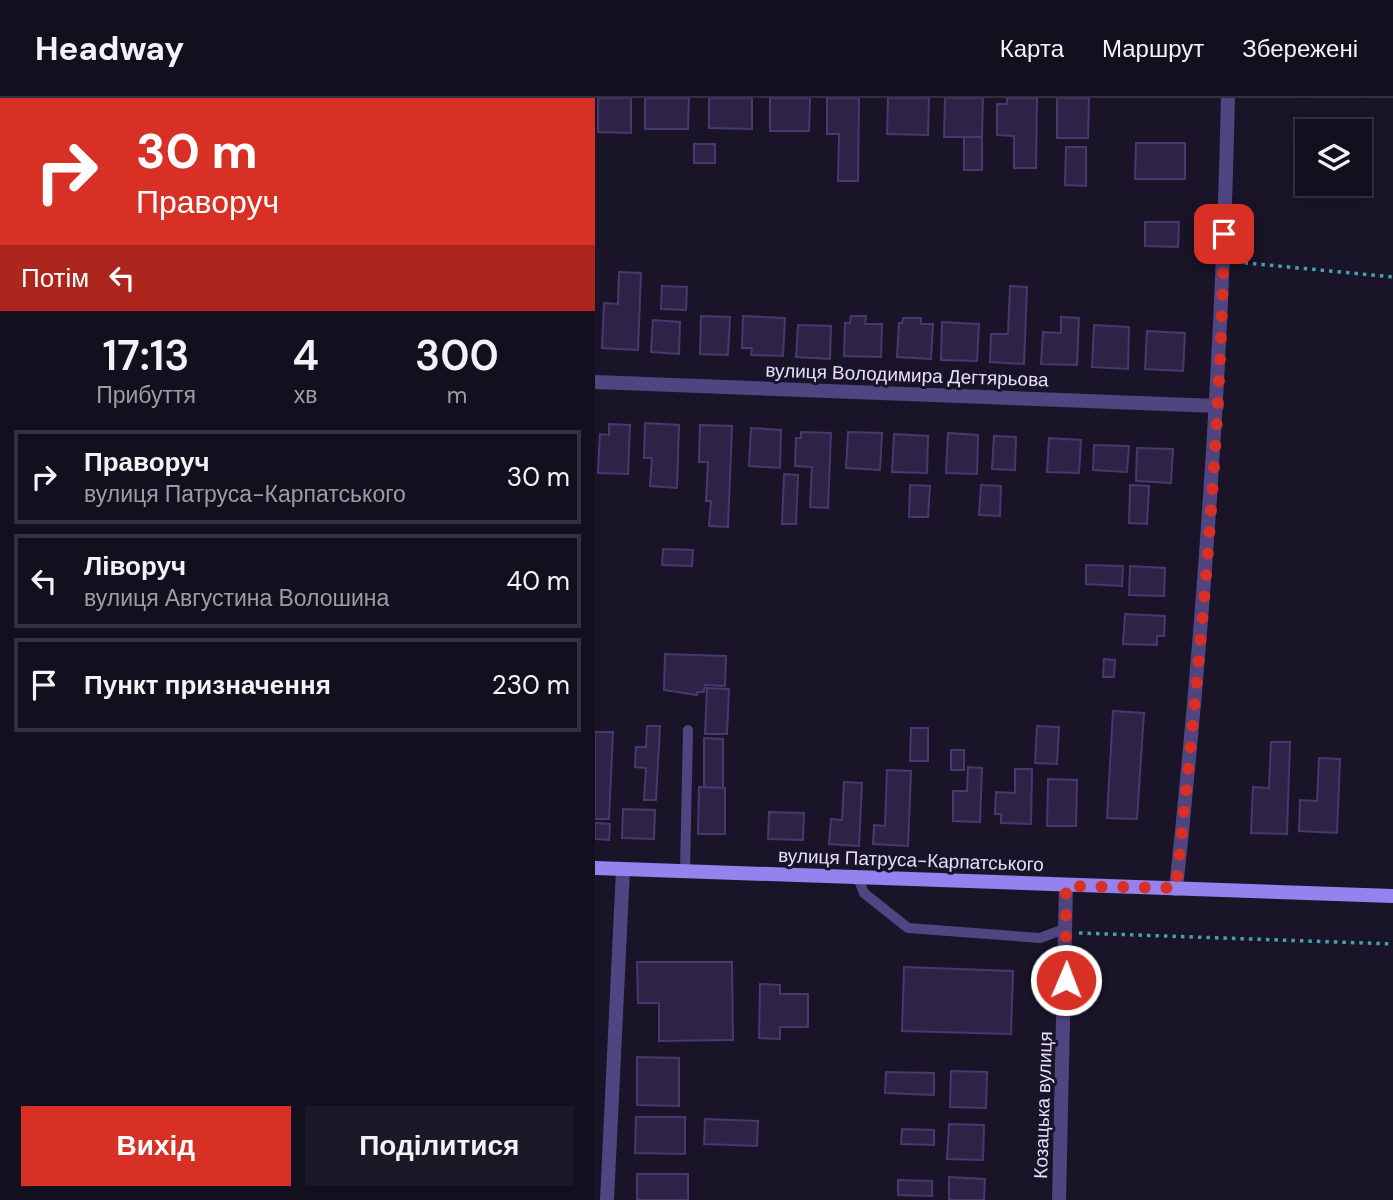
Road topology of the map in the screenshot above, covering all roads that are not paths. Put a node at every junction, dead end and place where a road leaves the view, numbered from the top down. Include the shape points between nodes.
1 (1228, 98) edge
2 (595, 382) edge
3 (1217, 406) junction
4 (688, 730) dead end
5 (595, 868) edge
6 (624, 869) junction
7 (685, 871) junction
8 (858, 878) junction
9 (1066, 886) junction
10 (1176, 888) junction
11 (1393, 896) edge
12 (1067, 930) junction
13 (607, 1200) edge
14 (1059, 1200) edge

1 - 3 street
2 - 3 street, вулиця Володимира Дегтярьова
3 - 10 street via 1196,698
4 - 7 lane
5 - 6 main road, вулиця Патруса-Карпатського
6 - 7 main road, вулиця Патруса-Карпатського
6 - 13 street
7 - 8 main road, вулиця Патруса-Карпатського
8 - 9 main road, вулиця Патруса-Карпатського
8 - 12 lane via 864,893 908,928 1040,938
9 - 10 main road, вулиця Патруса-Карпатського
9 - 12 street, Козацька вулиця
10 - 11 main road, вулиця Патруса-Карпатського
12 - 14 street, Козацька вулиця

